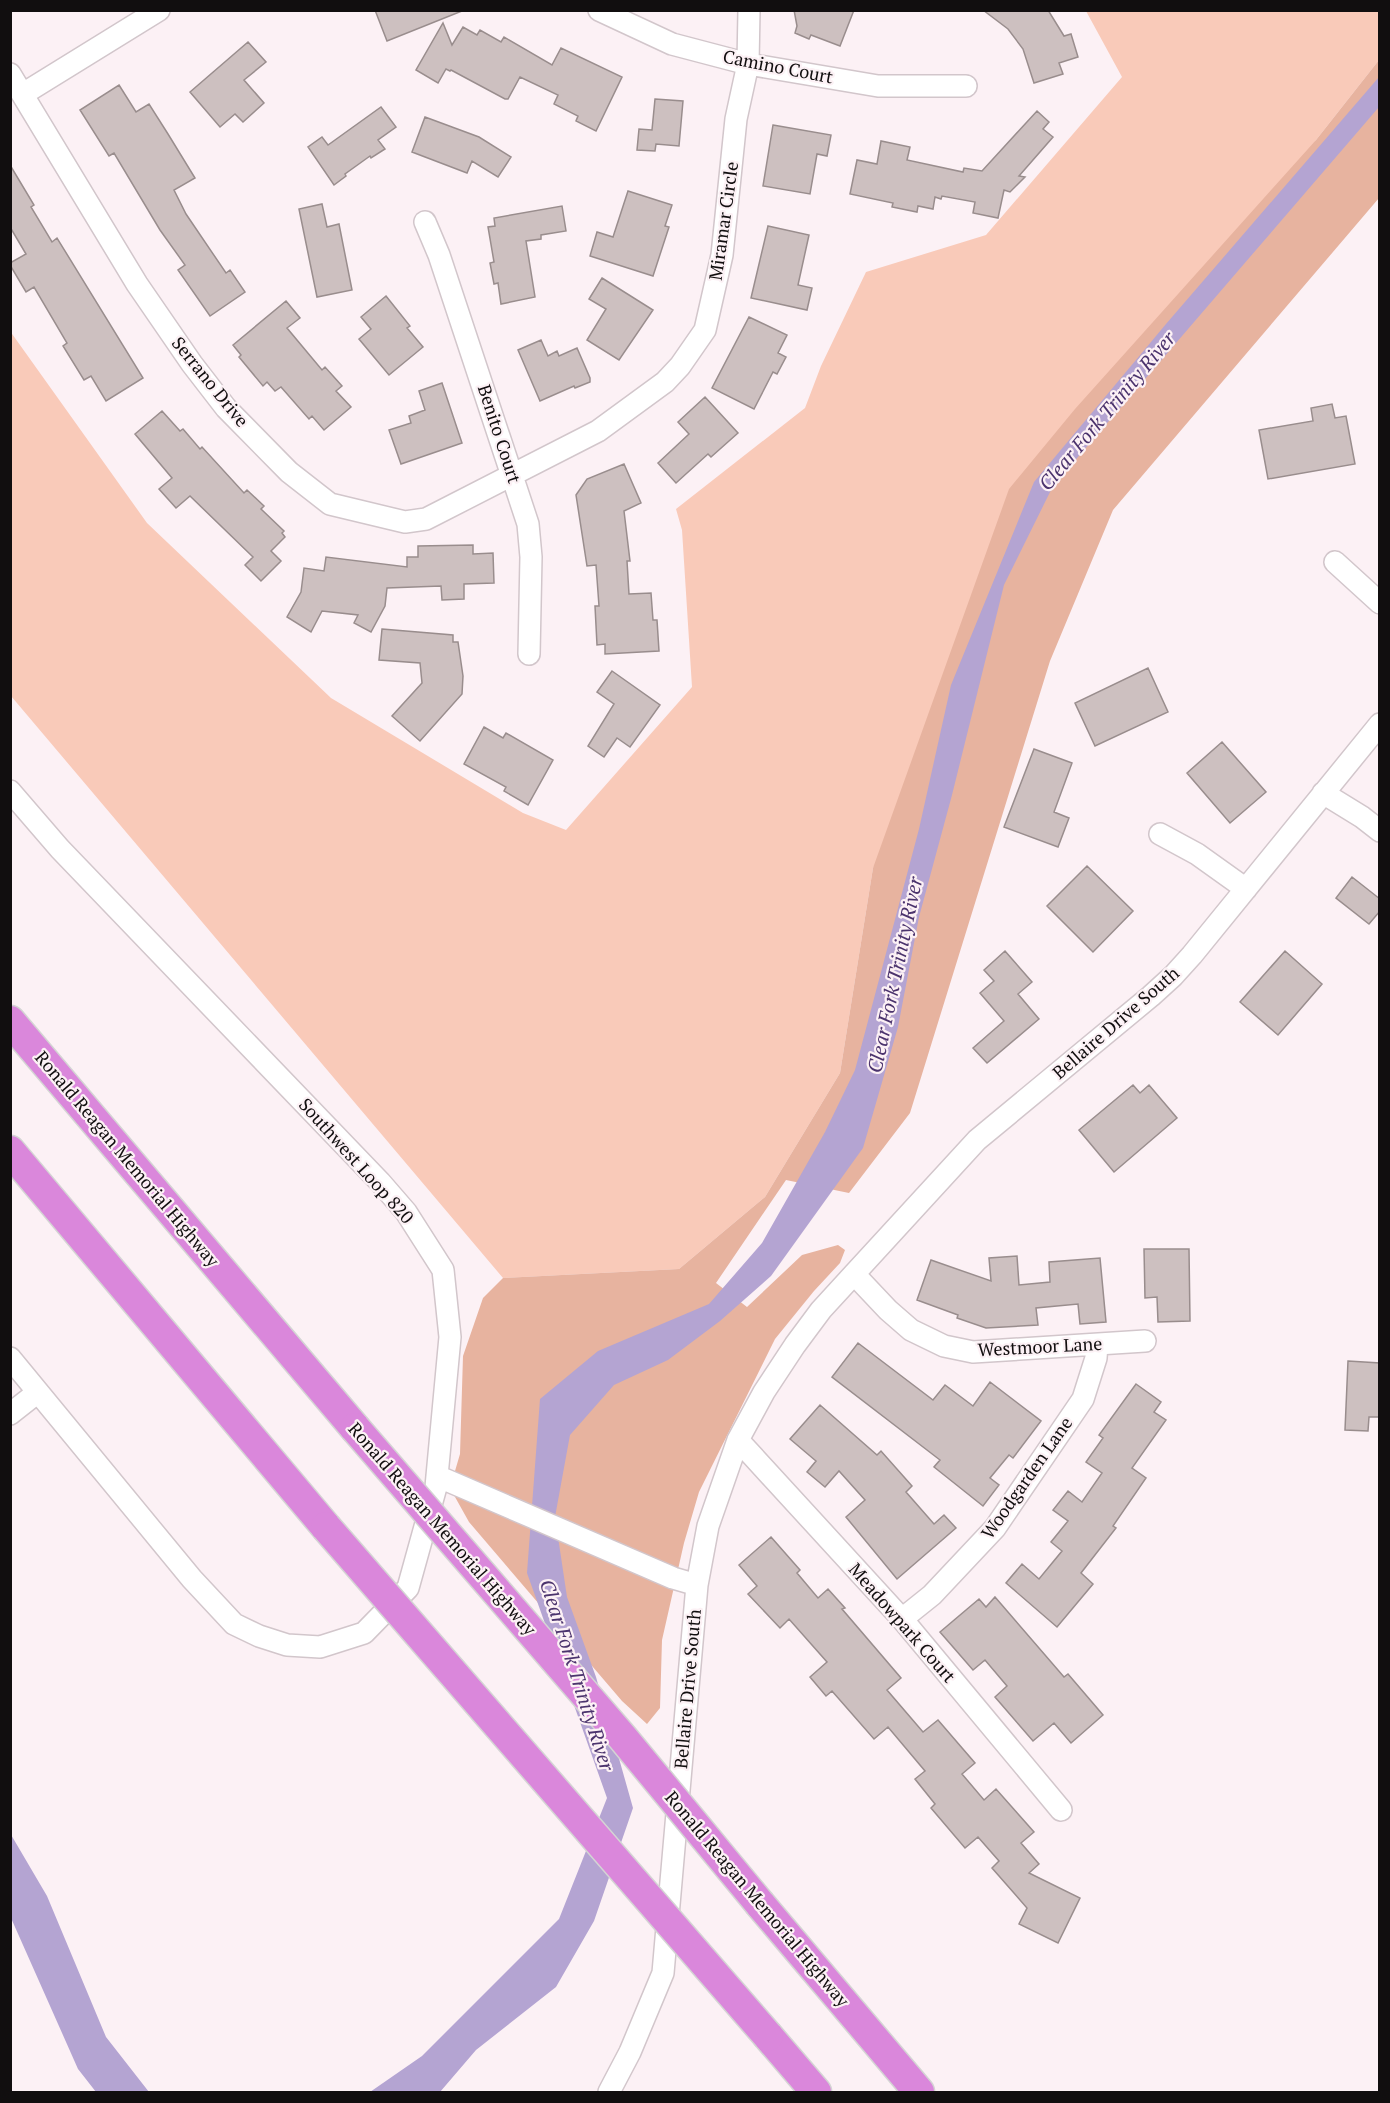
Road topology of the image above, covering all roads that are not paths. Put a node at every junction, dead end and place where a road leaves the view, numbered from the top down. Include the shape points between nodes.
1 (159, 10) edge
2 (599, 10) edge
3 (749, 10) edge
4 (748, 64) junction
5 (10, 74) edge
6 (966, 86) dead end
7 (23, 94) junction
8 (425, 222) dead end
9 (512, 475) junction
10 (1335, 562) dead end
11 (1380, 603) edge
12 (529, 654) dead end
13 (1380, 724) edge
14 (10, 791) edge
15 (1323, 793) junction
16 (1380, 831) edge
17 (1160, 834) dead end
18 (1246, 889) junction
19 (10, 1021) edge
20 (10, 1150) edge
21 (854, 1274) junction
22 (1145, 1341) dead end
23 (1098, 1345) junction
24 (10, 1358) edge
25 (38, 1392) junction
26 (10, 1414) edge
27 (738, 1440) junction
28 (437, 1476) junction
29 (697, 1585) junction
30 (902, 1619) junction
31 (1061, 1810) dead end
32 (609, 2092) edge
33 (816, 2092) edge
34 (919, 2092) edge

1 - 7 street
2 - 4 street, Camino Court via 672,44
3 - 4 street, Miramar Circle
4 - 6 street, Camino Court via 878,86
4 - 9 street, Miramar Circle via 736,118 722,255 705,330 665,382 598,431
5 - 7 street, Serrano Drive
7 - 9 street, Serrano Drive via 137,284 192,364 226,408 289,472 330,504 405,522 426,519
8 - 9 street, Benito Court
9 - 12 street, Benito Court via 528,524
10 - 11 street
13 - 15 street, Bellaire Drive South
14 - 28 street, Southwest Loop 820 via 60,849 406,1212 442,1270 450,1337
15 - 16 street
15 - 18 street, Bellaire Drive South
17 - 18 street via 1197,854
18 - 21 street, Bellaire Drive South via 1173,975 977,1140
19 - 34 highway, Ronald Reagan Memorial Highway, bridge
20 - 33 highway, bridge via 326,1527
21 - 23 street, Westmoor Lane via 911,1330 944,1346 973,1352
21 - 27 street, Bellaire Drive South via 795,1345
22 - 23 street, Westmoor Lane
23 - 30 street, Woodgarden Lane via 1083,1399 995,1528 932,1595
24 - 25 street, Southwest Loop 820
25 - 26 street
25 - 28 street, Southwest Loop 820 via 192,1579 234,1624 287,1645 320,1647 364,1634 408,1588
27 - 29 street, Bellaire Drive South via 708,1526
27 - 30 street, Meadowpark Court
28 - 29 street
29 - 32 street, Bellaire Drive South via 663,1973
30 - 31 street, Meadowpark Court

